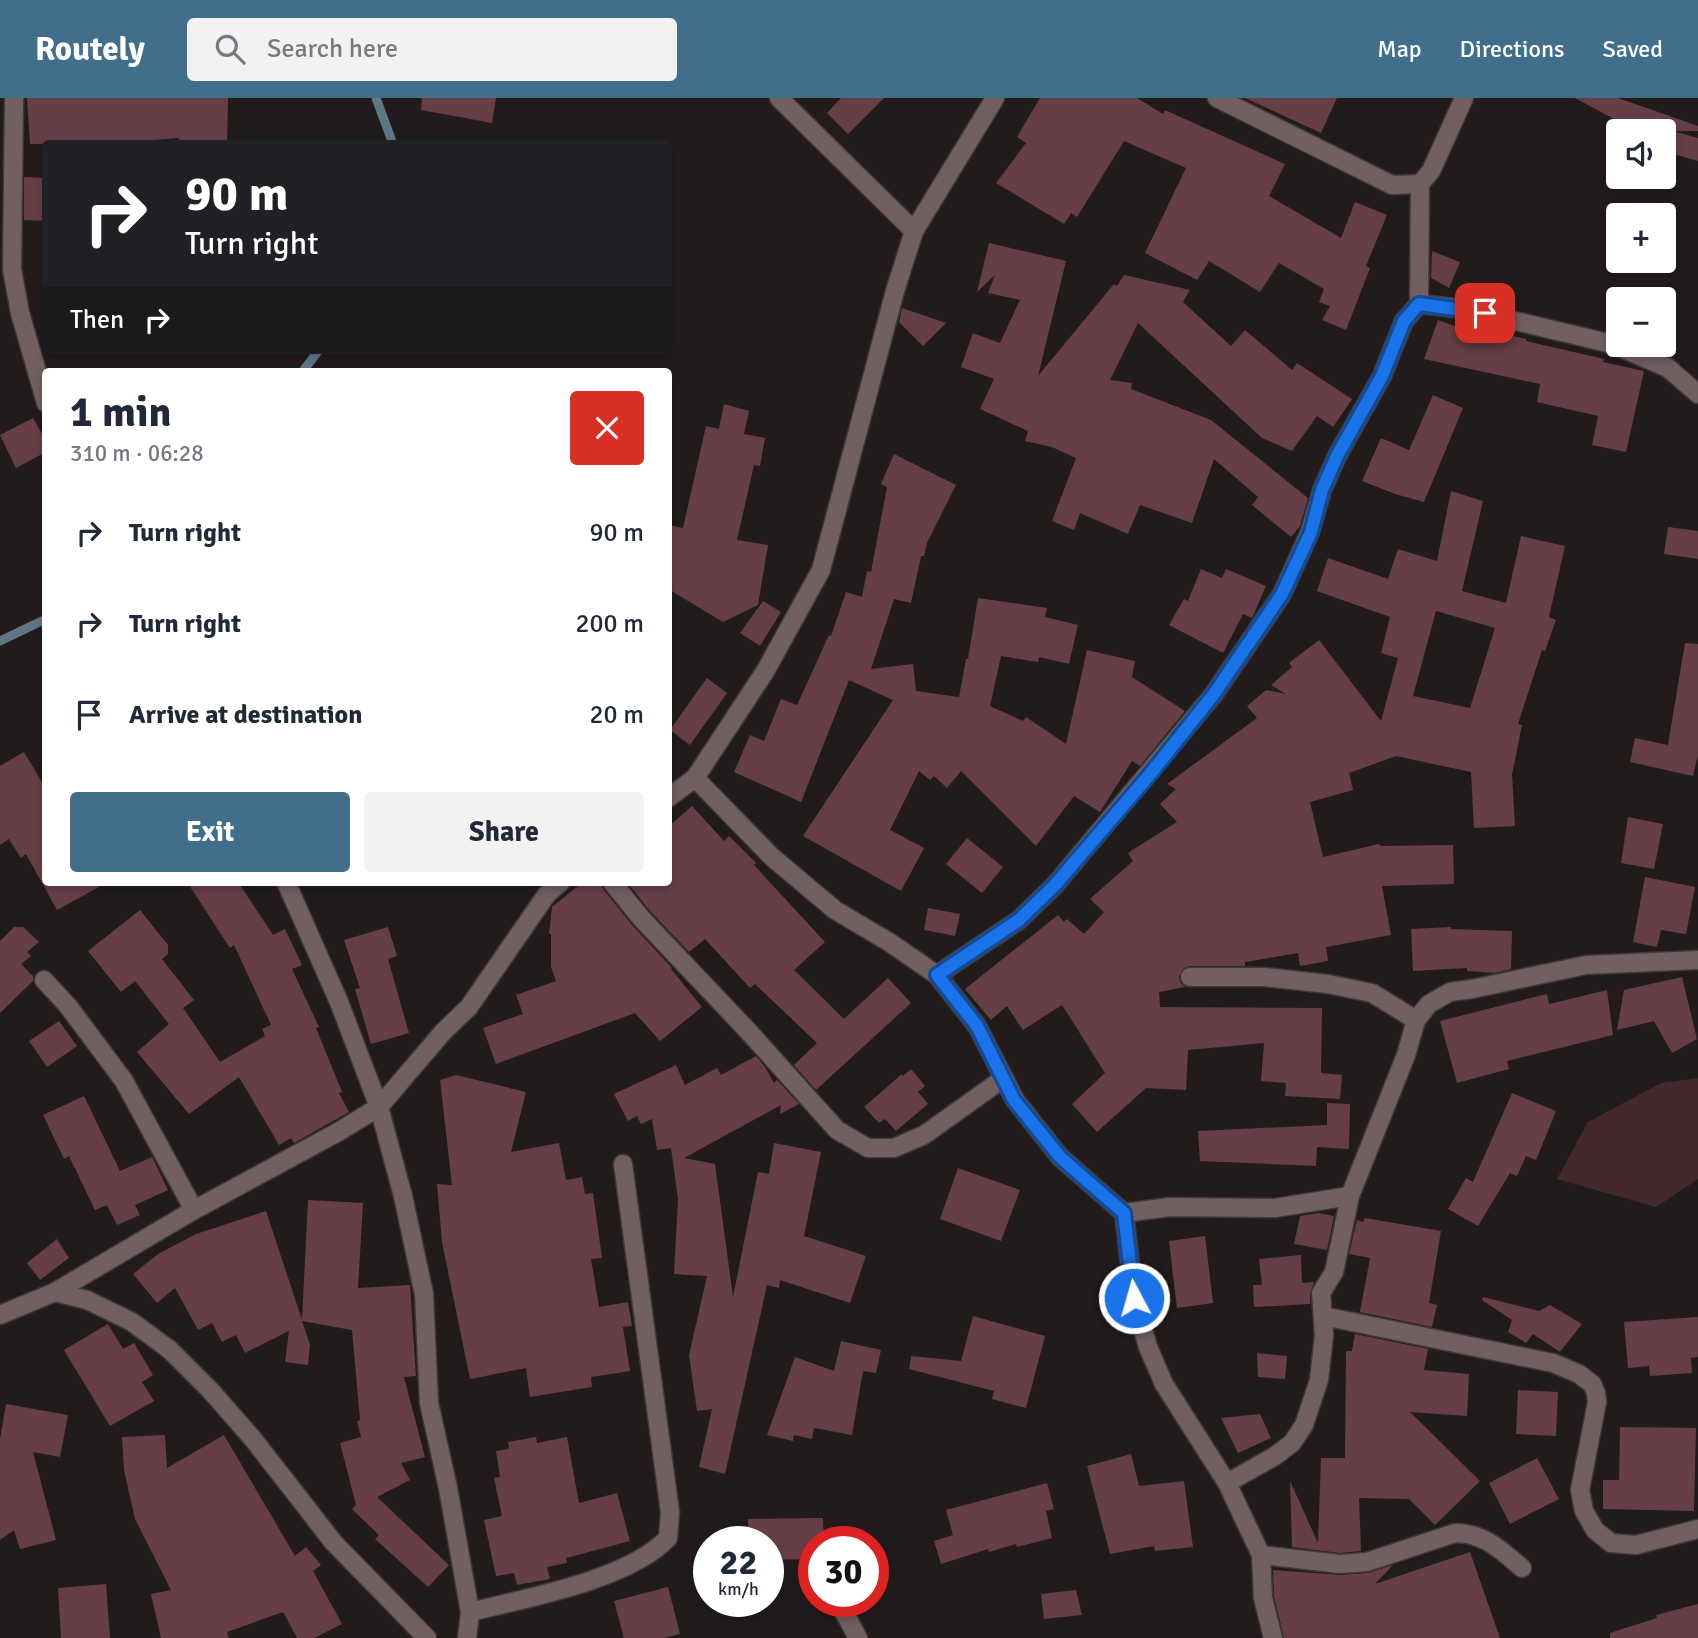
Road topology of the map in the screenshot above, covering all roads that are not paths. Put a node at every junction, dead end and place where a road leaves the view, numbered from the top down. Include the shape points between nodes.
1 (14, 98) edge
2 (779, 98) edge
3 (995, 98) edge
4 (1217, 98) edge
5 (1464, 98) edge
6 (1420, 184) junction
7 (914, 230) junction
8 (1419, 304) junction
9 (42, 389) edge
10 (1698, 394) edge
11 (695, 778) junction
12 (672, 795) edge
13 (288, 886) edge
14 (556, 886) edge
15 (614, 886) edge
16 (1698, 960) edge
17 (937, 975) junction
18 (1190, 977) dead end
19 (44, 980) dead end
20 (1416, 1020) junction
21 (1004, 1078) junction
22 (379, 1107) junction
23 (623, 1164) dead end
24 (1350, 1196) junction
25 (194, 1210) junction
26 (1124, 1213) junction
27 (55, 1293) junction
28 (0, 1315) edge
29 (1323, 1316) junction
30 (1227, 1483) junction
31 (1698, 1530) edge
32 (1261, 1555) junction
33 (1522, 1568) dead end
34 (470, 1612) junction
35 (847, 1617) edge
36 (427, 1638) edge
37 (467, 1638) edge
38 (858, 1638) edge
39 (1273, 1638) edge

1 - 9 street via 12,269
2 - 7 street
3 - 7 street
4 - 6 street via 1392,185
5 - 6 street via 1431,172
6 - 8 street
7 - 11 street via 821,570 766,670
8 - 10 street via 1465,309 1612,344 1668,369
8 - 17 street via 1404,321 1382,376 1337,456 1311,532 1282,594 1214,694 1055,885 1019,920
11 - 12 street
11 - 17 street via 772,857 835,910
13 - 22 street
14 - 22 street via 469,1007
15 - 21 street via 837,1130 868,1148 894,1148 924,1135
16 - 20 street via 1586,965 1450,992 1429,1004
17 - 21 street via 977,1026
18 - 20 street via 1264,977 1328,984 1372,993
19 - 25 street via 124,1081
20 - 24 street
21 - 26 street via 1014,1100 1060,1157
22 - 25 street
22 - 34 street via 424,1294 429,1403
23 - 34 street via 670,1512 668,1538 656,1551 622,1570
24 - 26 street via 1275,1208 1168,1207
24 - 29 street via 1334,1272 1321,1293
25 - 27 street
26 - 30 street via 1134,1298 1148,1347 1164,1384
27 - 28 street
27 - 36 street via 87,1300 132,1322 170,1350 253,1439 334,1543
29 - 30 street via 1319,1380 1304,1424 1292,1443
29 - 31 street via 1553,1363 1579,1374 1592,1384 1597,1402 1580,1490 1584,1511 1595,1530 1611,1544 1636,1545
30 - 32 street
32 - 33 street via 1340,1564 1367,1562 1455,1532 1487,1539
32 - 39 street via 1262,1598
34 - 37 street
35 - 38 street

